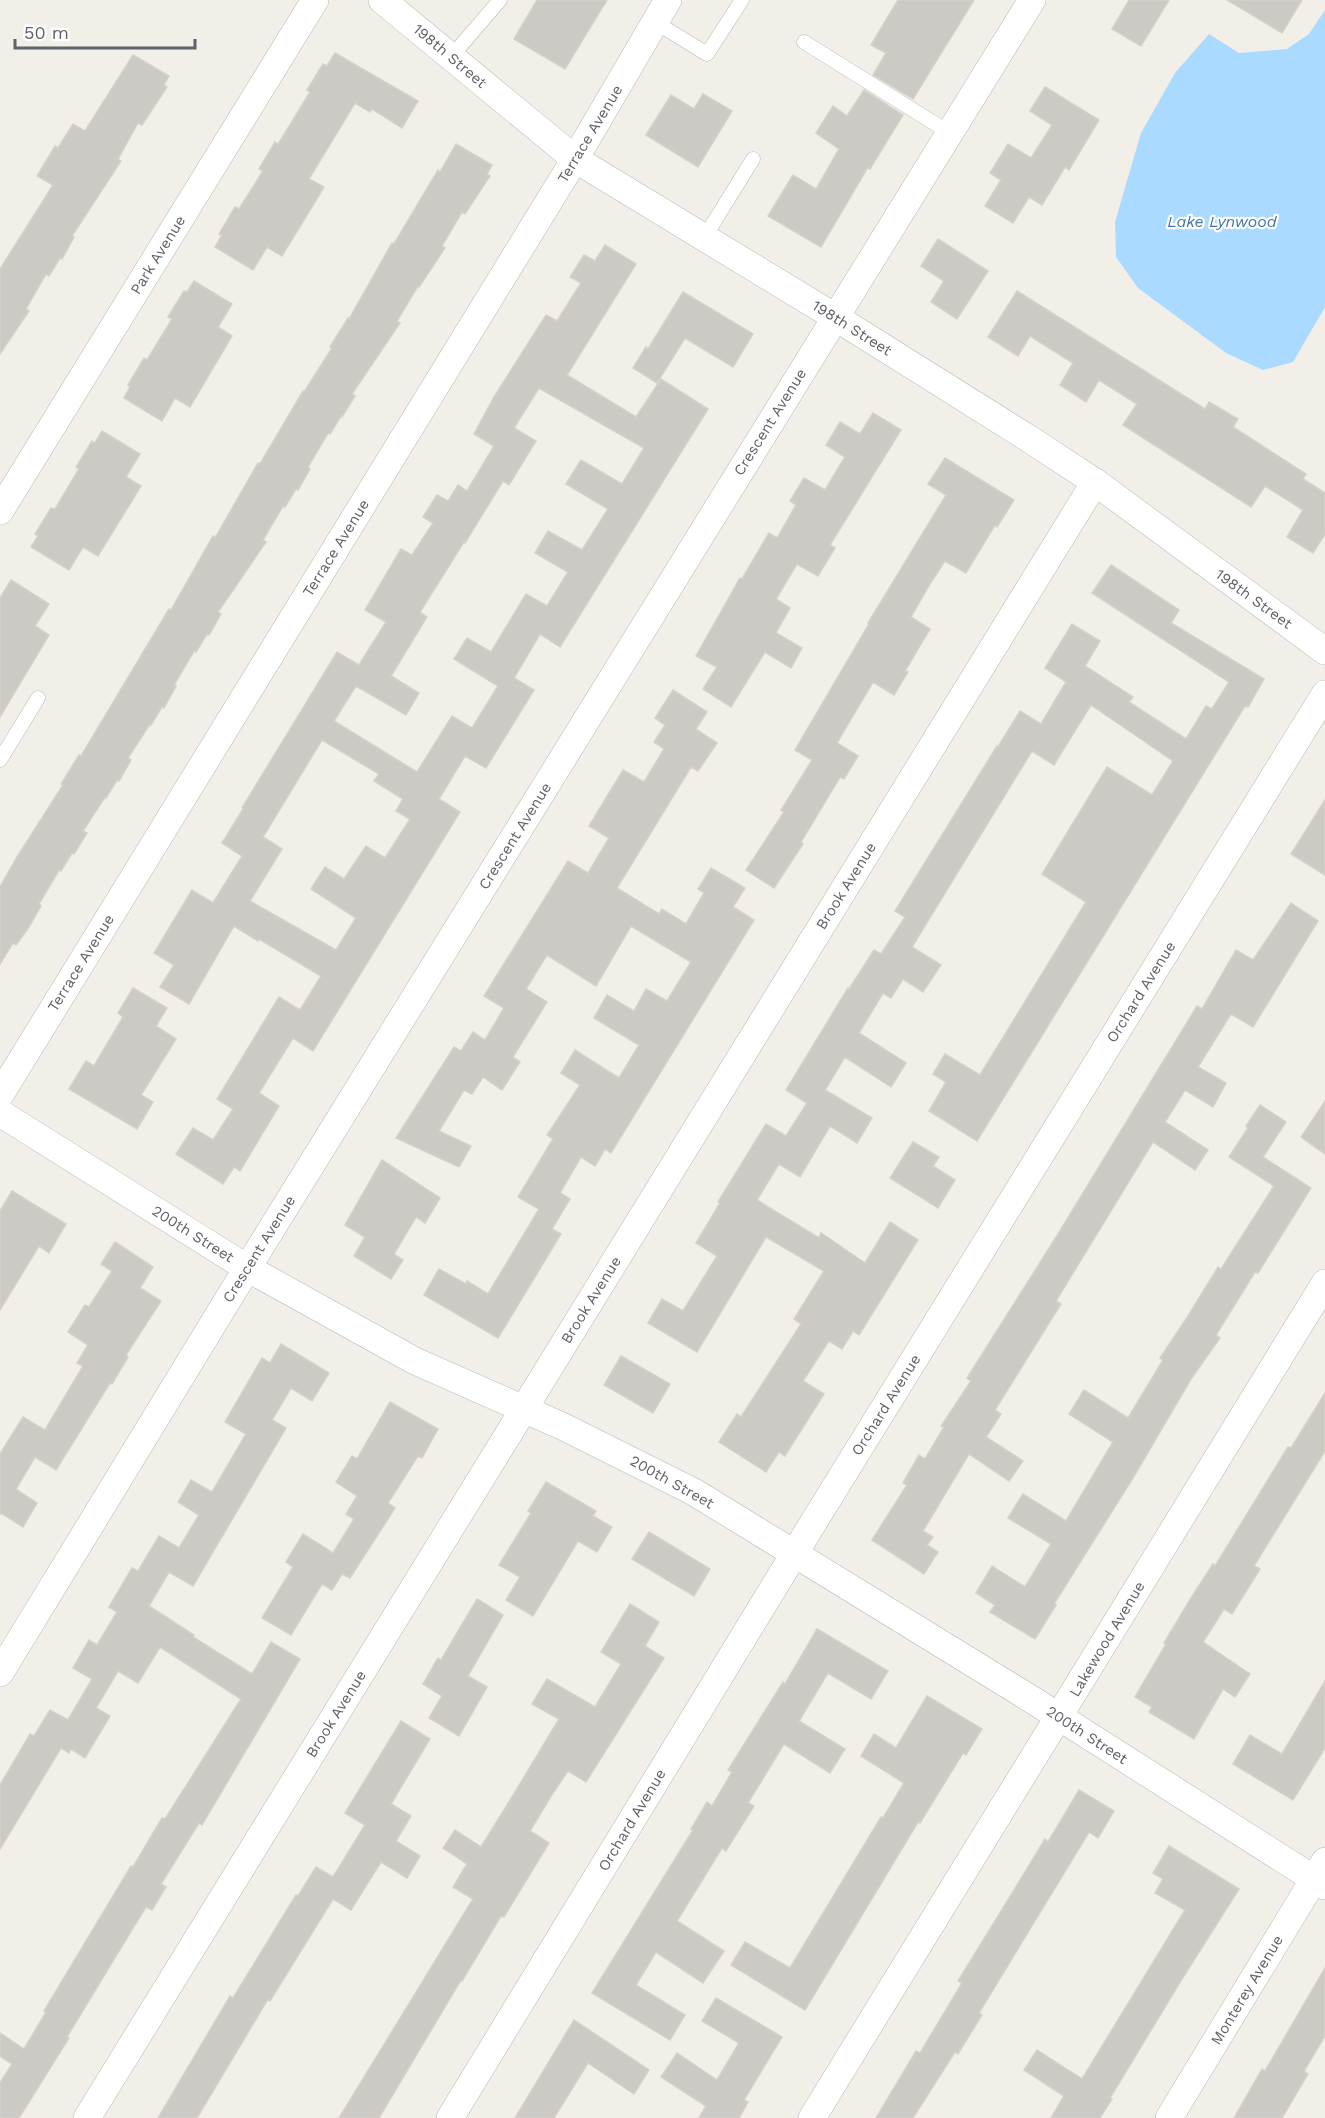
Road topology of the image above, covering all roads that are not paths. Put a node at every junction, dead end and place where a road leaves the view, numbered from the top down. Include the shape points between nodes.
1 (315, 0) edge
2 (382, 0) edge
3 (500, 0) edge
4 (742, 0) edge
5 (1028, 2) edge
6 (662, 11) edge
7 (804, 42) dead end
8 (451, 57) junction
9 (950, 133) junction
10 (575, 159) junction
11 (753, 159) dead end
12 (704, 238) junction
13 (836, 317) junction
14 (1095, 482) junction
15 (0, 511) edge
16 (1325, 651) edge
17 (1325, 694) edge
18 (38, 698) dead end
19 (1, 758) edge
20 (0, 1095) edge
21 (0, 1113) edge
22 (248, 1268) junction
23 (1325, 1283) edge
24 (524, 1409) junction
25 (795, 1553) junction
26 (0, 1673) edge
27 (1059, 1717) junction
28 (1321, 1876) edge
29 (87, 2118) edge
30 (450, 2118) edge
31 (812, 2118) edge
32 (1169, 2118) edge

1 - 15 street, Park Avenue
2 - 8 street, 198th Street
3 - 8 lane
4 - 6 lane via 707,54
5 - 9 street, Crescent Avenue
6 - 10 street, Terrace Avenue
7 - 9 lane
8 - 10 street, 198th Street
9 - 13 street, Crescent Avenue
10 - 12 street, 198th Street
10 - 20 street, Terrace Avenue
11 - 12 lane
12 - 13 street, 198th Street
13 - 14 street, 198th Street
13 - 22 street, Crescent Avenue
14 - 16 street, 198th Street
14 - 24 street, Brook Avenue
17 - 25 street, Orchard Avenue
18 - 19 lane
21 - 22 street, 200th Street
22 - 24 street, 200th Street via 415,1361
22 - 26 street, Crescent Avenue
23 - 27 street, Lakewood Avenue
24 - 25 street, 200th Street via 694,1492
24 - 29 street, Brook Avenue
25 - 27 street, 200th Street
25 - 30 street, Orchard Avenue
27 - 28 street, 200th Street
27 - 31 street, Lakewood Avenue
28 - 32 street, Monterey Avenue

